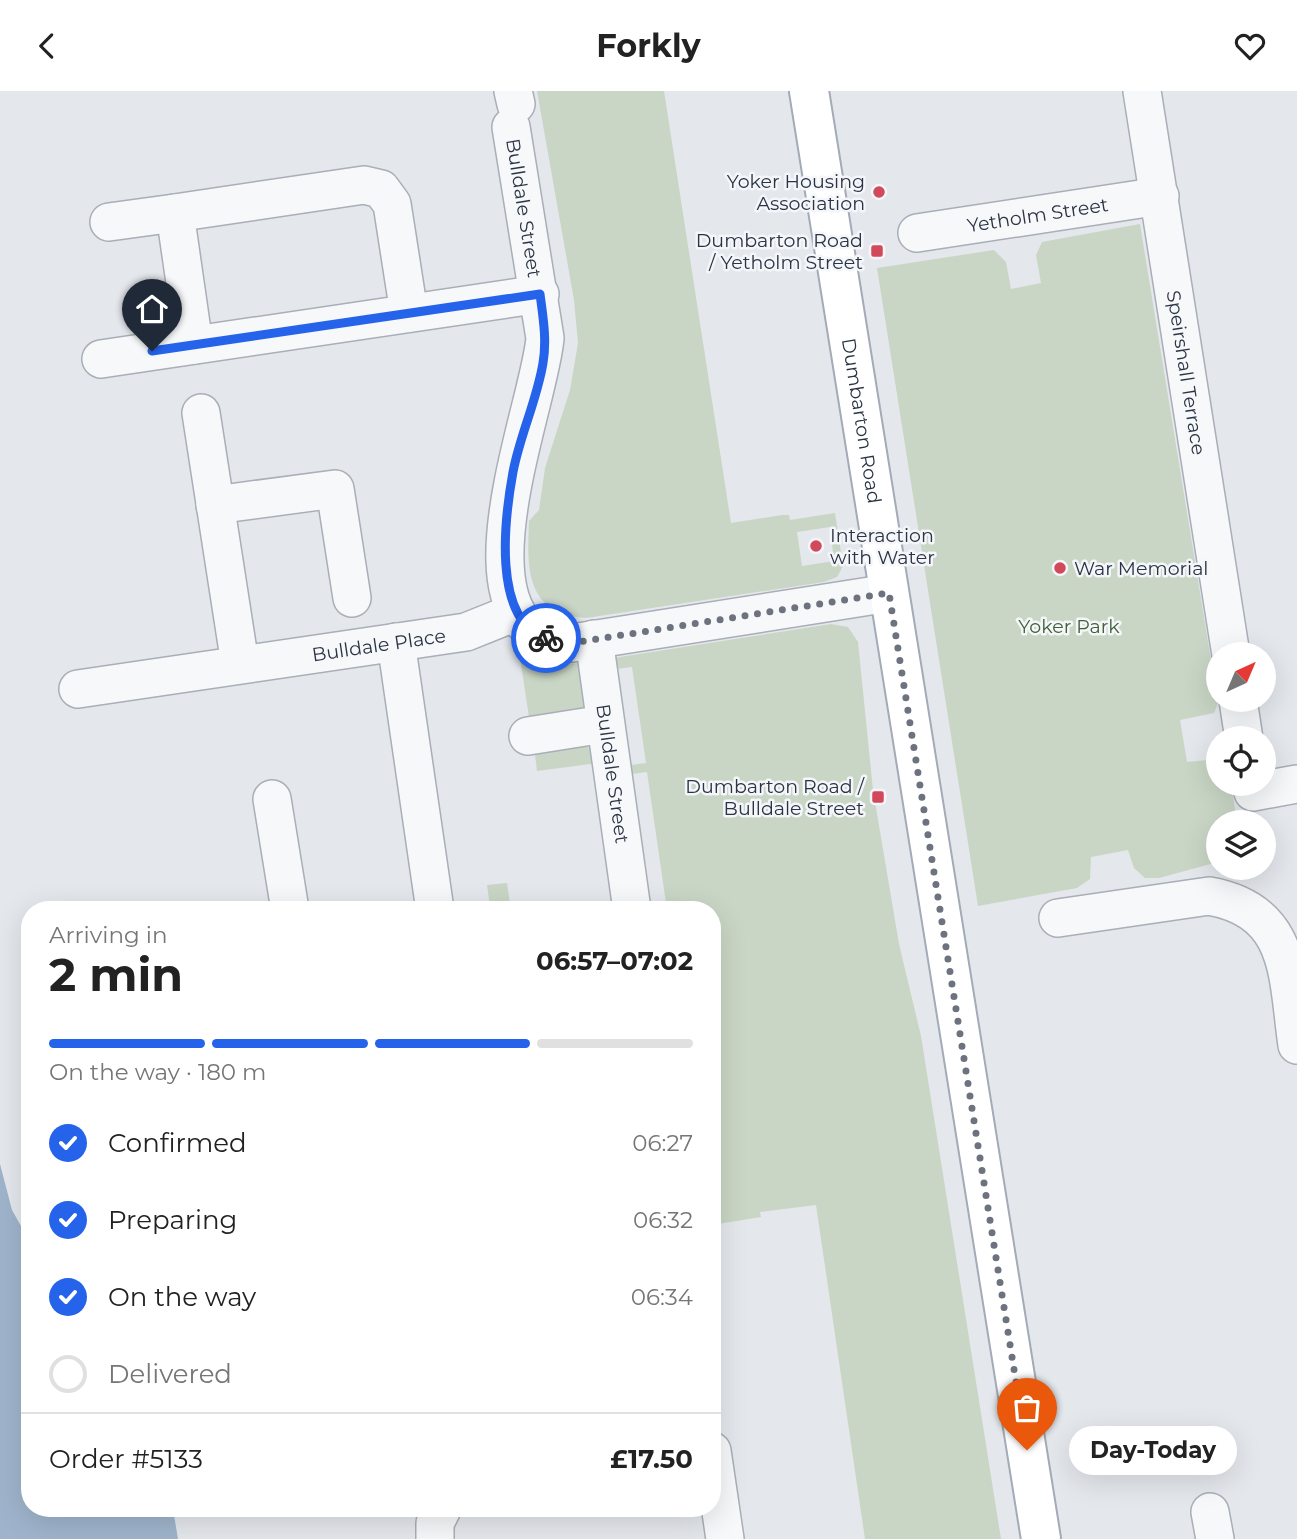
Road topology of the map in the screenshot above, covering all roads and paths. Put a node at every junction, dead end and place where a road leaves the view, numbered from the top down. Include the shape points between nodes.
1 (810, 91) edge
2 (1142, 91) edge
3 (513, 107) edge
4 (1160, 196) junction
5 (175, 213) junction
6 (109, 222) dead end
7 (917, 233) dead end
8 (540, 294) junction
9 (410, 313) junction
10 (194, 345) junction
11 (101, 359) dead end
12 (201, 413) dead end
13 (215, 505) junction
14 (889, 593) junction
15 (352, 598) dead end
16 (516, 613) junction
17 (593, 639) junction
18 (396, 642) junction
19 (1229, 642) edge
20 (240, 664) junction
21 (78, 689) dead end
22 (604, 724) junction
23 (528, 736) dead end
24 (1297, 784) edge
25 (1276, 786) edge
26 (272, 799) dead end
27 (289, 901) edge
28 (434, 901) edge
29 (631, 901) edge
30 (1058, 918) dead end
31 (1297, 1045) edge
32 (721, 1513) edge
33 (438, 1517) edge
34 (435, 1539) edge
35 (725, 1539) edge
36 (1041, 1539) edge

1 - 14 main road, Dumbarton Road
2 - 4 street, Speirshall Terrace
3 - 8 street, Bulldale Street
4 - 7 street, Yetholm Street
4 - 19 street, Speirshall Terrace
5 - 6 street
5 - 9 street via 373,186 392,204
5 - 10 street
8 - 9 street
8 - 16 street, Bulldale Street via 543,362 509,498 507,579
9 - 10 street
10 - 11 street
12 - 13 street
13 - 15 street via 335,489
13 - 20 street
14 - 17 street
14 - 36 main road, Dumbarton Road
16 - 17 street via 540,636 557,642
16 - 18 street, Bulldale Place via 466,632
17 - 22 street, Bulldale Street
18 - 20 street, Bulldale Place
18 - 28 street
20 - 21 street, Bulldale Place
22 - 23 street
22 - 29 street, Bulldale Street
24 - 25 street
26 - 27 street
30 - 31 street via 1209,897 1252,910 1278,940
32 - 35 street
33 - 34 street

